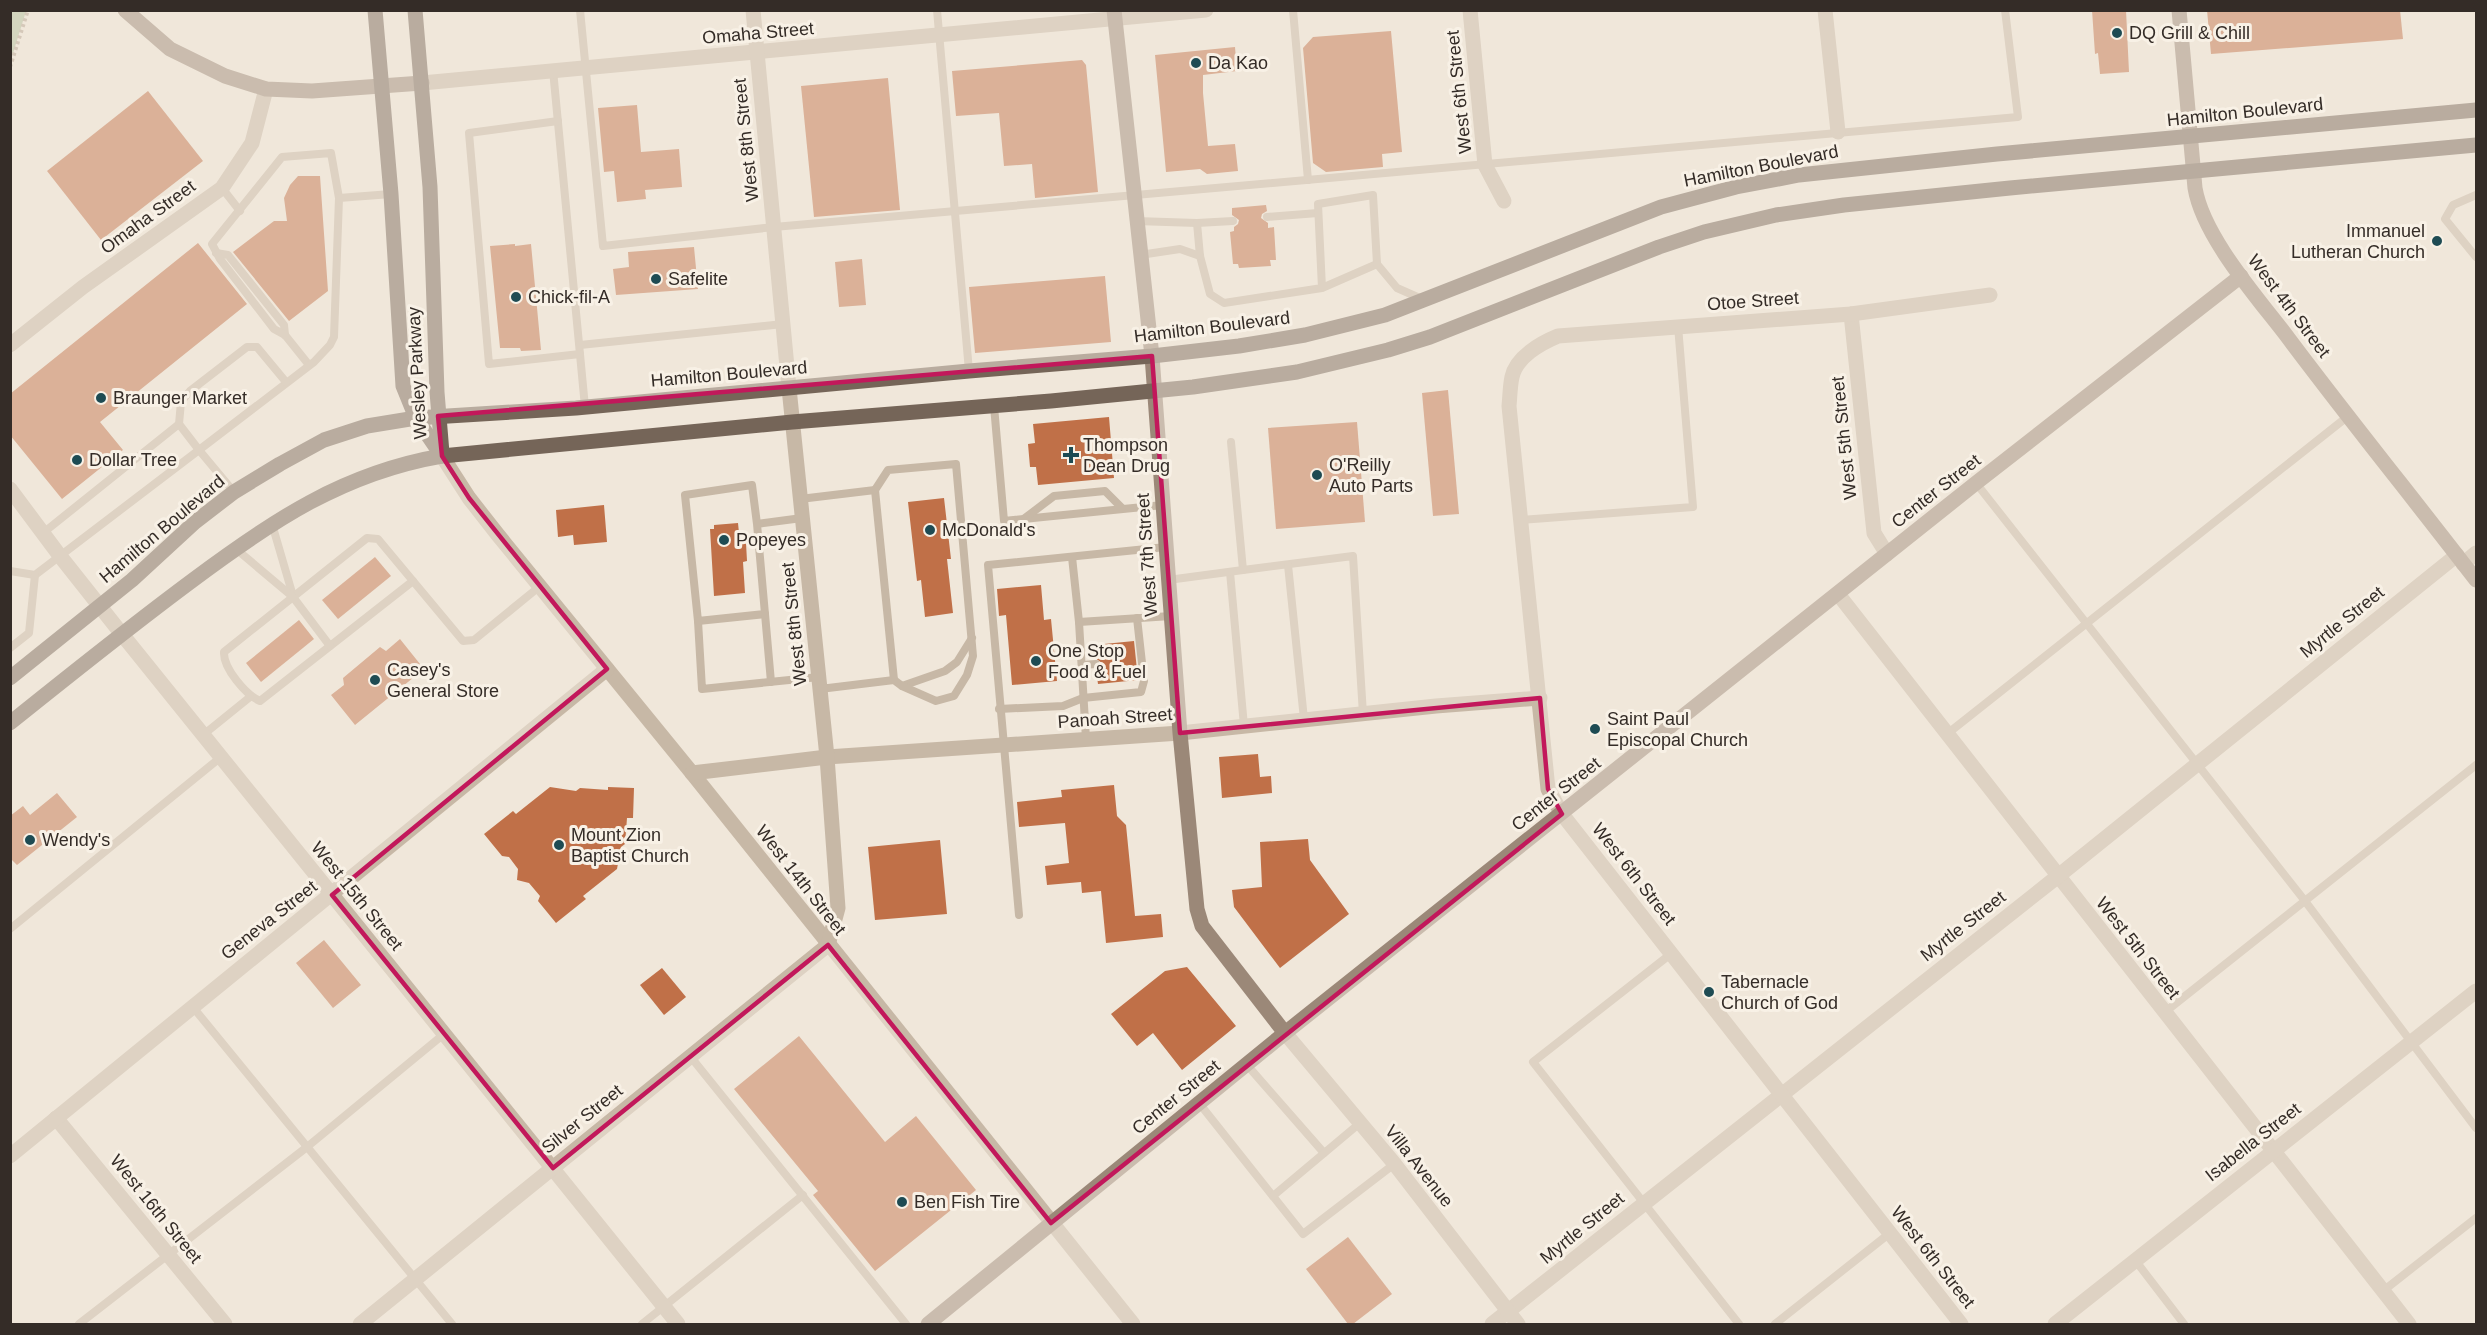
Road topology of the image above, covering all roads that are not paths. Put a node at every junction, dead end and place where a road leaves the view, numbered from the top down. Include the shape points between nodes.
1 (125, 10) edge
2 (375, 10) edge
3 (415, 10) edge
4 (580, 10) edge
5 (753, 10) edge
6 (937, 10) edge
7 (1206, 10) edge
8 (1293, 10) edge
9 (1470, 10) edge
10 (1825, 10) edge
11 (2005, 10) edge
12 (2179, 10) edge
13 (1114, 15) edge
14 (940, 36) junction
15 (756, 53) junction
16 (584, 67) junction
17 (553, 70) junction
18 (422, 83) junction
19 (381, 87) junction
20 (266, 89) junction
21 (2476, 110) edge
22 (558, 121) junction
23 (1838, 132) junction
24 (2190, 137) junction
25 (2476, 145) edge
26 (1485, 165) junction
27 (2193, 171) junction
28 (1308, 180) junction
29 (222, 188) junction
30 (391, 194) junction
31 (1134, 195) junction
32 (2476, 195) edge
33 (339, 198) junction
34 (1504, 201) dead end
35 (240, 211) junction
36 (954, 213) junction
37 (1318, 213) junction
38 (1267, 217) dead end
39 (1137, 221) junction
40 (1233, 221) dead end
41 (1197, 222) junction
42 (774, 227) junction
43 (1140, 255) junction
44 (1200, 256) junction
45 (2476, 257) edge
46 (1377, 264) junction
47 (2241, 276) junction
48 (1322, 288) junction
49 (1990, 295) dead end
50 (1423, 300) junction
51 (1851, 314) junction
52 (783, 324) junction
53 (1678, 326) junction
54 (10, 345) edge
55 (580, 345) junction
56 (580, 354) junction
57 (1152, 356) junction
58 (1524, 358) joint
59 (309, 365) junction
60 (969, 371) junction
61 (286, 382) junction
62 (789, 388) junction
63 (1155, 391) junction
64 (994, 406) junction
65 (585, 407) junction
66 (438, 417) junction
67 (2347, 417) junction
68 (416, 418) junction
69 (792, 422) junction
70 (179, 424) junction
71 (1231, 442) dead end
72 (199, 450) junction
73 (442, 456) junction
74 (1976, 483) junction
75 (10, 489) edge
76 (875, 490) junction
77 (234, 492) junction
78 (800, 499) junction
79 (1163, 505) junction
80 (1122, 508) junction
81 (802, 518) junction
82 (1023, 519) junction
83 (1521, 520) junction
84 (272, 524) junction
85 (757, 524) junction
86 (43, 533) junction
87 (1166, 547) junction
88 (235, 548) junction
89 (2476, 553) edge
90 (1887, 554) junction
91 (60, 556) junction
92 (1072, 557) junction
93 (2460, 560) junction
94 (1288, 565) junction
95 (1244, 570) junction
96 (10, 571) edge
97 (1230, 572) junction
98 (35, 575) junction
99 (1168, 580) junction
100 (2476, 580) edge
101 (413, 581) junction
102 (539, 587) junction
103 (1838, 594) junction
104 (293, 597) junction
105 (99, 606) junction
106 (765, 614) junction
107 (1171, 616) junction
108 (1137, 618) junction
109 (698, 621) junction
110 (2087, 621) junction
111 (1079, 622) junction
112 (121, 633) junction
113 (972, 638) junction
114 (330, 646) junction
115 (10, 648) edge
116 (1096, 664) dead end
117 (1082, 665) junction
118 (607, 669) junction
119 (10, 678) edge
120 (894, 680) junction
121 (771, 682) junction
122 (819, 683) junction
123 (902, 686) junction
124 (250, 697) junction
125 (1083, 698) junction
126 (1540, 698) junction
127 (999, 709) junction
128 (1363, 714) junction
129 (1304, 719) junction
130 (10, 723) edge
131 (1244, 726) junction
132 (1180, 733) junction
133 (1947, 734) junction
134 (203, 735) junction
135 (1086, 739) junction
136 (1002, 745) junction
137 (221, 757) junction
138 (827, 757) junction
139 (2195, 764) junction
140 (2476, 765) edge
141 (692, 773) junction
142 (1562, 814) junction
143 (2057, 877) junction
144 (332, 895) junction
145 (2305, 901) junction
146 (1019, 915) dead end
147 (10, 929) edge
148 (828, 945) junction
149 (1672, 953) junction
150 (2476, 991) edge
151 (192, 1006) junction
152 (2165, 1012) junction
153 (1285, 1033) junction
154 (444, 1034) junction
155 (2412, 1042) junction
156 (690, 1056) junction
157 (1247, 1065) junction
158 (1782, 1093) junction
159 (1199, 1103) junction
160 (56, 1118) junction
161 (1360, 1123) junction
162 (2476, 1128) edge
163 (307, 1147) junction
164 (2272, 1151) junction
165 (1324, 1154) junction
166 (10, 1156) edge
167 (1393, 1165) junction
168 (553, 1168) junction
169 (803, 1196) junction
170 (1273, 1196) junction
171 (1644, 1203) junction
172 (2476, 1218) edge
173 (1051, 1223) junction
174 (1890, 1233) junction
175 (168, 1254) junction
176 (2135, 1260) junction
177 (417, 1279) junction
178 (2383, 1291) junction
179 (664, 1307) junction
180 (1508, 1312) junction
181 (80, 1324) edge
182 (225, 1324) edge
183 (360, 1324) edge
184 (452, 1324) edge
185 (642, 1324) edge
186 (678, 1324) edge
187 (906, 1324) edge
188 (928, 1324) edge
189 (1133, 1324) edge
190 (1492, 1324) edge
191 (1518, 1324) edge
192 (1739, 1324) edge
193 (1775, 1324) edge
194 (1962, 1324) edge
195 (2055, 1324) edge
196 (2184, 1324) edge
197 (2409, 1324) edge

1 - 20 main road via 170,49 225,76
2 - 19 main road, Wesley Parkway
3 - 18 main road, Wesley Parkway
4 - 16 lane
5 - 15 street, West 8th Street
6 - 14 lane
7 - 13 street, Omaha Street
8 - 28 lane
9 - 26 street, West 6th Street
10 - 23 street
11 - 23 lane via 2018,117
12 - 24 main road, West 4th Street
13 - 14 street, Omaha Street
13 - 31 main road, West 7th Street
14 - 15 street, Omaha Street
14 - 36 lane
15 - 16 street, Omaha Street
15 - 42 street, West 8th Street
16 - 17 street, Omaha Street
16 - 42 lane via 603,246
17 - 18 street, Omaha Street
17 - 22 lane
18 - 19 main road
18 - 66 main road, Wesley Parkway via 430,187
19 - 20 main road
19 - 30 main road, Wesley Parkway
20 - 29 street, Omaha Street via 252,143
21 - 24 main road, Hamilton Boulevard
22 - 55 lane
22 - 56 lane via 469,133 489,364
23 - 26 lane
24 - 27 main road, West 4th Street
24 - 50 main road, Hamilton Boulevard via 1849,168 1736,187 1651,211
25 - 27 main road
26 - 28 lane
26 - 34 street, West 6th Street
27 - 47 main road, West 4th Street via 2197,202
27 - 63 main road via 1776,215 1659,247 1388,350 1297,372
28 - 31 lane
29 - 35 lane
29 - 54 street, Omaha Street via 83,287
30 - 33 lane
30 - 68 main road, Wesley Parkway via 403,386
31 - 36 lane
31 - 39 main road, West 7th Street
32 - 45 lane via 2453,205 2445,219
33 - 35 lane via 331,153 282,157
33 - 59 lane via 334,337
35 - 59 lane via 212,244 216,253 274,329 285,334
36 - 42 lane
36 - 60 lane
37 - 38 lane
37 - 46 lane via 1318,204 1373,195
37 - 48 lane
39 - 41 lane
39 - 43 main road, West 7th Street
40 - 41 lane
41 - 44 lane
42 - 52 street, West 8th Street
43 - 44 lane via 1180,249
43 - 57 main road, West 7th Street
44 - 48 lane via 1210,294 1224,303
46 - 48 lane
46 - 50 lane via 1397,288
47 - 67 main road, West 4th Street
47 - 74 main road, Center Street
49 - 51 street, Otoe Street
50 - 57 main road, Hamilton Boulevard via 1385,315 1305,335
51 - 53 street, Otoe Street
51 - 90 street, West 5th Street via 1874,532
52 - 55 lane
52 - 62 street, West 8th Street
53 - 58 street, Otoe Street via 1558,336
53 - 83 lane via 1693,507
55 - 56 lane
56 - 65 lane
57 - 60 main road, Hamilton Boulevard
57 - 63 main road, West 7th Street
58 - 83 street, West 6th Street via 1512,375 1509,406
59 - 61 lane
60 - 62 main road, Hamilton Boulevard
61 - 70 lane via 257,347 247,347 190,391 181,402
61 - 72 lane
62 - 65 main road, Hamilton Boulevard
62 - 69 street, West 8th Street
63 - 64 main road
63 - 79 main road, West 7th Street
64 - 69 main road
64 - 82 lane via 1005,521
65 - 66 main road, Hamilton Boulevard
66 - 68 main road, Hamilton Boulevard
66 - 73 main road, Wesley Parkway
67 - 93 main road, West 4th Street
67 - 110 lane
68 - 73 main road, Wesley Parkway
68 - 77 main road, Hamilton Boulevard via 367,426 324,440
69 - 73 main road
69 - 78 street, West 8th Street
70 - 72 lane
70 - 86 lane
71 - 95 lane
72 - 77 lane
72 - 91 lane
73 - 84 main road via 409,462 329,491
73 - 102 street, West 14th Street via 469,498
74 - 90 main road, Center Street
74 - 110 lane
75 - 86 street, West 15th Street
76 - 78 lane
76 - 113 lane via 888,470 956,464
76 - 120 lane
77 - 105 main road, Hamilton Boulevard
78 - 81 street, West 8th Street
79 - 80 lane
79 - 87 main road, West 7th Street
80 - 82 lane
80 - 82 lane via 1105,491 1054,496
81 - 85 lane
81 - 122 street, West 8th Street
83 - 126 street, West 6th Street
84 - 88 main road
84 - 104 lane
85 - 106 lane
85 - 109 lane via 752,485 685,495
86 - 91 street, West 15th Street
87 - 92 lane
87 - 99 main road, West 7th Street
88 - 104 lane
88 - 112 main road
89 - 93 street, Myrtle Street
90 - 103 main road, Center Street
91 - 98 lane
91 - 105 street, West 15th Street
92 - 111 lane
92 - 127 lane via 988,565
93 - 100 main road, West 4th Street
93 - 139 street, Myrtle Street
94 - 95 lane
94 - 128 lane via 1353,556
94 - 129 lane
95 - 97 lane
96 - 98 lane
97 - 99 lane
97 - 131 lane
98 - 115 lane via 29,633
99 - 107 main road, West 7th Street
101 - 102 lane via 463,641 474,640
101 - 104 lane via 378,538 367,538
101 - 114 lane
102 - 118 street, West 14th Street
103 - 133 street, West 5th Street
103 - 142 main road, Center Street
104 - 114 lane
104 - 124 lane via 224,652 224,662
105 - 112 street, West 15th Street
105 - 119 main road, Hamilton Boulevard
106 - 109 lane
106 - 121 lane
107 - 108 lane
107 - 132 main road, West 7th Street
108 - 111 lane
108 - 125 lane via 1144,681 1141,692
109 - 121 lane via 702,689
110 - 133 lane
110 - 139 lane
111 - 117 lane
112 - 130 main road
112 - 134 street, West 15th Street
113 - 123 lane via 957,662 945,671
113 - 123 lane via 973,656 954,696 936,700
114 - 124 lane via 260,700
116 - 117 lane
117 - 125 lane
118 - 141 street, West 14th Street
118 - 144 street, Geneva Street
120 - 122 lane
120 - 123 lane
121 - 122 lane
122 - 138 street, West 8th Street
124 - 134 lane
125 - 127 lane via 1063,706
125 - 135 lane
126 - 128 street, Panoah Street
126 - 142 street, West 6th Street via 1548,789
127 - 136 lane
128 - 129 street, Panoah Street
129 - 131 street, Panoah Street
131 - 132 street, Panoah Street
132 - 135 street, Panoah Street
132 - 153 main road, West 7th Street via 1197,909 1202,926
133 - 143 street, West 5th Street
134 - 137 street, West 15th Street
135 - 136 street, Panoah Street
136 - 138 street, Panoah Street
136 - 146 lane
137 - 144 street, West 15th Street
137 - 147 lane
138 - 141 street, Panoah Street
138 - 148 street, West 8th Street via 838,908
139 - 143 street, Myrtle Street
139 - 145 lane
140 - 145 lane
141 - 148 street, West 14th Street
142 - 149 street, West 6th Street
142 - 153 main road, Center Street
143 - 152 street, West 5th Street
143 - 158 street, Myrtle Street
144 - 151 street, Geneva Street
144 - 154 street, West 15th Street
145 - 152 lane
145 - 155 lane
148 - 156 street, Silver Street
148 - 173 street, West 14th Street
149 - 158 street, West 6th Street
149 - 171 lane via 1533,1062
150 - 155 street, Isabella Street
151 - 160 street, Geneva Street
151 - 163 lane
152 - 164 street, West 5th Street
153 - 157 main road, Center Street
153 - 161 street, Villa Avenue
154 - 163 lane
154 - 168 street, West 15th Street
155 - 162 lane
155 - 164 street, Isabella Street
156 - 168 street, Silver Street
156 - 169 lane
157 - 159 main road, Center Street
157 - 165 lane
158 - 171 street, Myrtle Street
158 - 174 street, West 6th Street
159 - 170 lane
159 - 173 main road, Center Street
160 - 166 street, Geneva Street
160 - 175 street, West 16th Street
161 - 165 lane
161 - 167 street, Villa Avenue
163 - 175 lane
163 - 177 lane
164 - 176 street, Isabella Street
164 - 178 street, West 5th Street
165 - 170 lane
167 - 170 lane via 1303,1234
167 - 180 street, Villa Avenue
168 - 177 street, Silver Street
168 - 179 street, West 15th Street
169 - 179 lane
169 - 187 lane
171 - 180 street, Myrtle Street
171 - 192 lane
172 - 178 lane
173 - 188 main road, Center Street
173 - 189 street, West 14th Street
174 - 193 lane
174 - 194 street, West 6th Street
175 - 181 lane
175 - 182 street, West 16th Street
176 - 195 street, Isabella Street
176 - 196 lane
177 - 183 street, Silver Street
177 - 184 lane
178 - 197 street, West 5th Street
179 - 185 lane
179 - 186 street, West 15th Street
180 - 190 street, Myrtle Street
180 - 191 street, Villa Avenue

